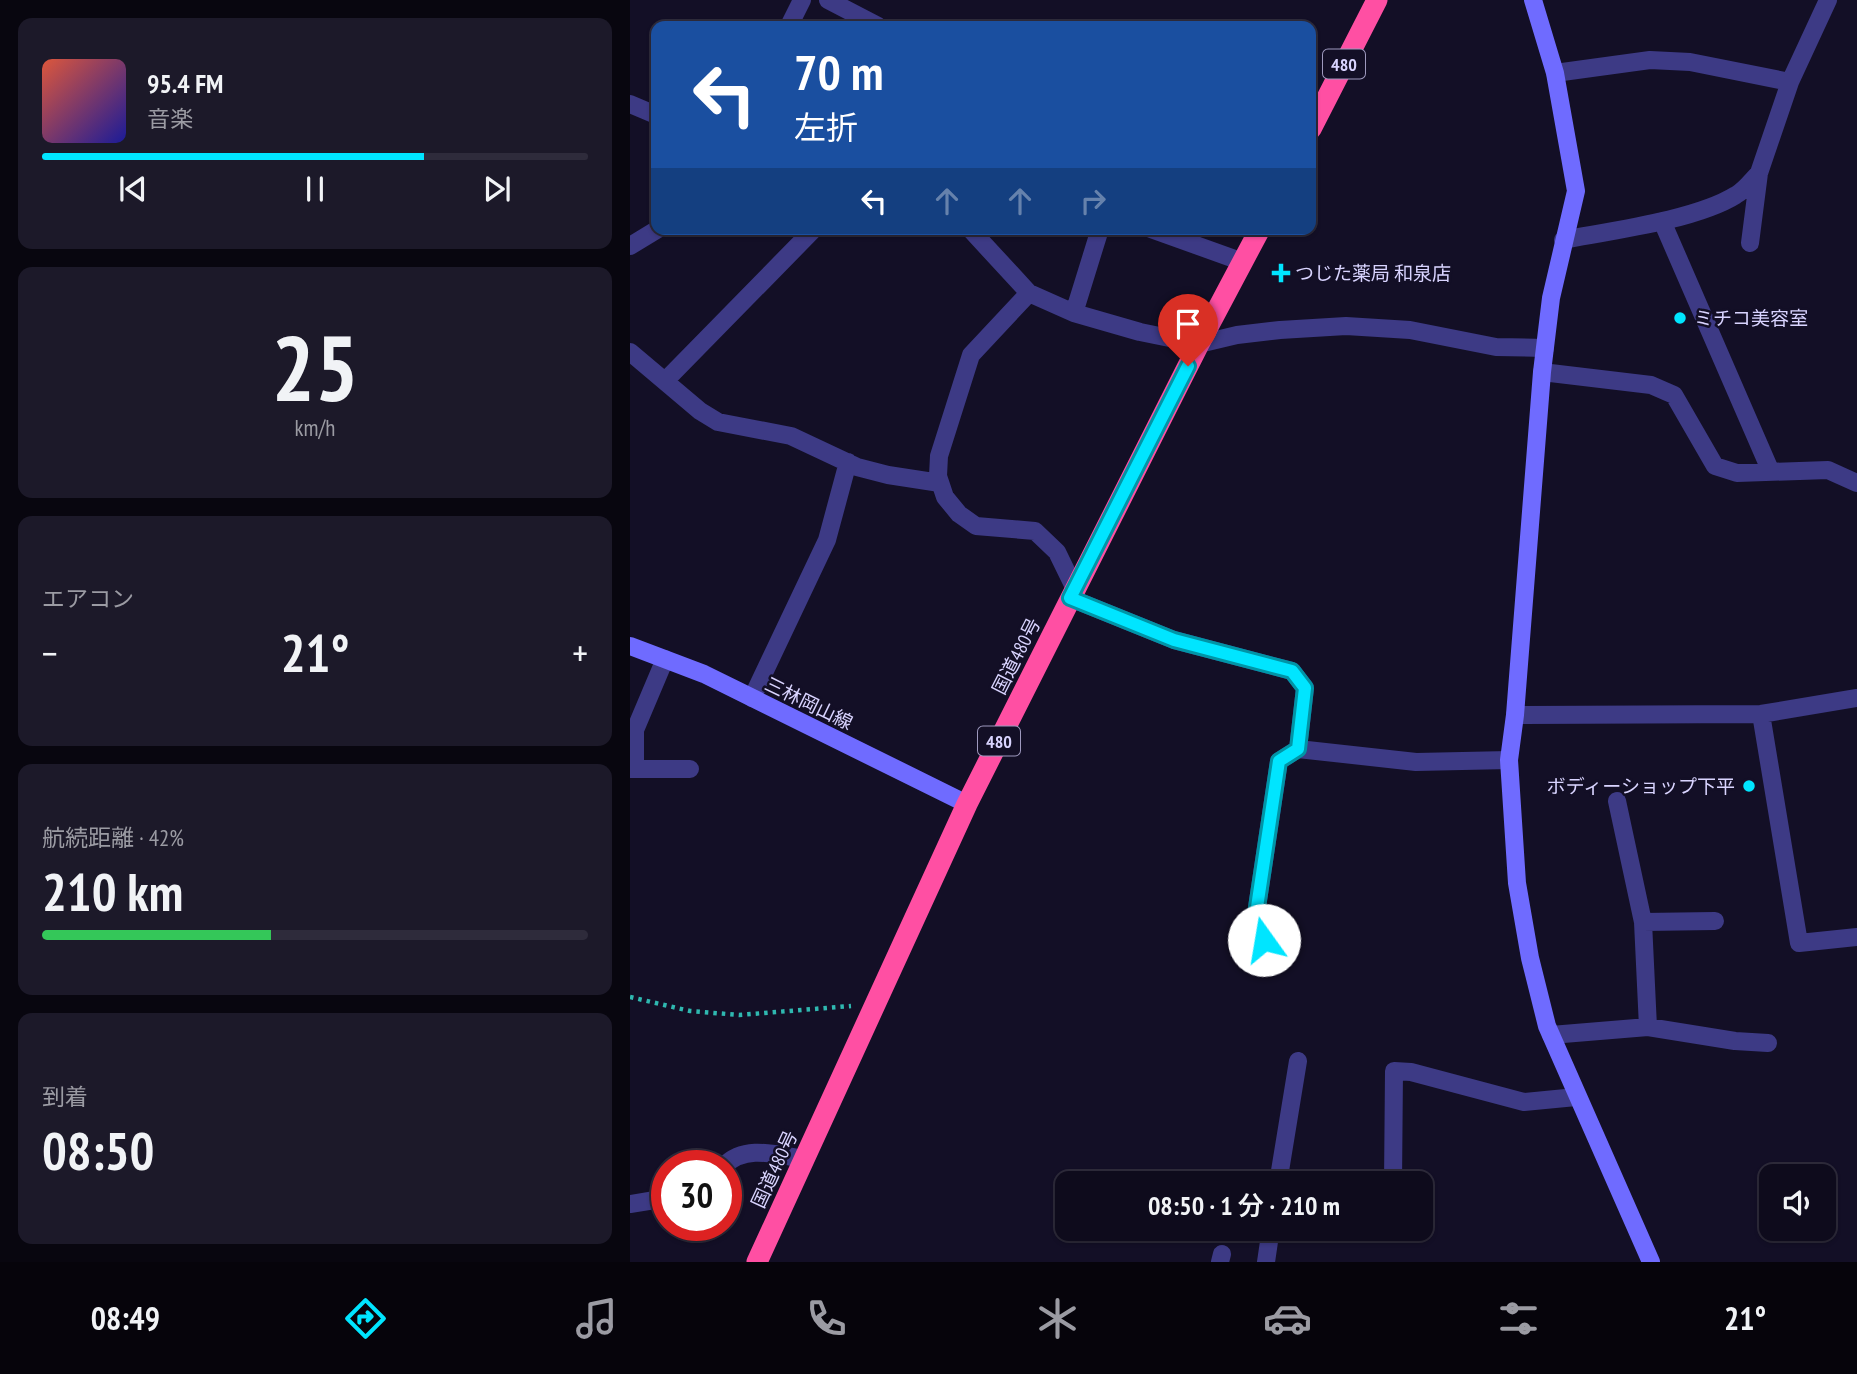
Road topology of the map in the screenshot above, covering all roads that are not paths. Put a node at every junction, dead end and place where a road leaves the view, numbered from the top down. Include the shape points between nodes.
1 (802, 0) edge
2 (828, 0) edge
3 (1377, 0) edge
4 (1533, 0) edge
5 (1828, 0) edge
6 (792, 21) edge
7 (868, 21) edge
8 (1555, 73) junction
9 (1790, 82) junction
10 (630, 104) edge
11 (651, 113) edge
12 (1316, 119) edge
13 (1759, 173) junction
14 (1662, 220) junction
15 (651, 233) edge
16 (808, 235) edge
17 (976, 235) edge
18 (1098, 235) edge
19 (1168, 235) edge
20 (1257, 235) edge
21 (1563, 240) junction
22 (1751, 243) dead end
23 (630, 246) edge
24 (1243, 262) junction
25 (1029, 293) junction
26 (1074, 313) junction
27 (1199, 344) junction
28 (1545, 348) junction
29 (630, 352) edge
30 (1542, 372) junction
31 (665, 382) junction
32 (848, 463) junction
33 (1771, 472) junction
34 (940, 483) junction
35 (1857, 483) edge
36 (1073, 594) junction
37 (630, 646) edge
38 (665, 659) junction
39 (752, 698) junction
40 (1857, 698) edge
41 (1761, 714) junction
42 (1516, 715) junction
43 (1298, 749) junction
44 (1509, 760) junction
45 (633, 769) edge
46 (690, 769) dead end
47 (1617, 801) dead end
48 (967, 804) junction
49 (1715, 921) dead end
50 (1643, 922) junction
51 (1857, 937) edge
52 (1264, 940) dead end
53 (1648, 1027) junction
54 (1551, 1035) junction
55 (1768, 1043) dead end
56 (1298, 1061) dead end
57 (1576, 1097) junction
58 (742, 1153) edge
59 (804, 1159) junction
60 (1280, 1171) edge
61 (1393, 1171) edge
62 (651, 1201) edge
63 (630, 1204) edge
64 (1269, 1241) edge
65 (757, 1262) edge
66 (1266, 1262) edge
67 (1651, 1262) edge

1 - 6 street
2 - 7 street
3 - 12 highway, 480
4 - 8 street
5 - 9 street
8 - 9 street via 1650,60 1690,62
8 - 21 street via 1576,191
9 - 13 street
10 - 11 street
13 - 14 street via 1737,195
13 - 22 street
14 - 21 street
14 - 33 street
15 - 23 street
16 - 31 street
17 - 25 street
18 - 26 street
19 - 24 street
20 - 24 highway, 国道480号 / 480
21 - 28 street
24 - 27 highway, 国道480号 / 480
25 - 26 street
25 - 34 street via 971,355 939,456
26 - 27 street
27 - 28 street via 1237,335 1346,326
27 - 36 highway, 国道480号 / 480
28 - 30 street
29 - 31 street
30 - 33 street via 1667,390 1715,467 1737,473
30 - 42 street
31 - 32 street via 718,422 791,436
32 - 34 street
32 - 39 street via 827,540
33 - 35 street via 1828,470
34 - 36 street via 959,514 976,526 1035,531 1057,552
36 - 43 street via 1174,640 1292,671 1305,688
36 - 48 highway, 国道480号 / 480
37 - 38 street, 三林岡山線
38 - 39 street, 三林岡山線
38 - 45 street via 635,730
39 - 48 street, 三林岡山線
40 - 41 street
41 - 42 street
41 - 51 street via 1799,943
42 - 44 street
43 - 44 street via 1416,762
43 - 52 street via 1279,761 1256,914
44 - 54 street via 1517,883 1530,958
45 - 46 street
47 - 50 street
48 - 59 highway, 国道480号 / 480
49 - 50 street
50 - 53 street
53 - 54 street
53 - 55 street
54 - 57 street
56 - 60 street
57 - 61 street via 1524,1102 1394,1071
57 - 67 street
58 - 59 street
59 - 65 highway, 国道480号 / 480
62 - 63 street
64 - 66 street

